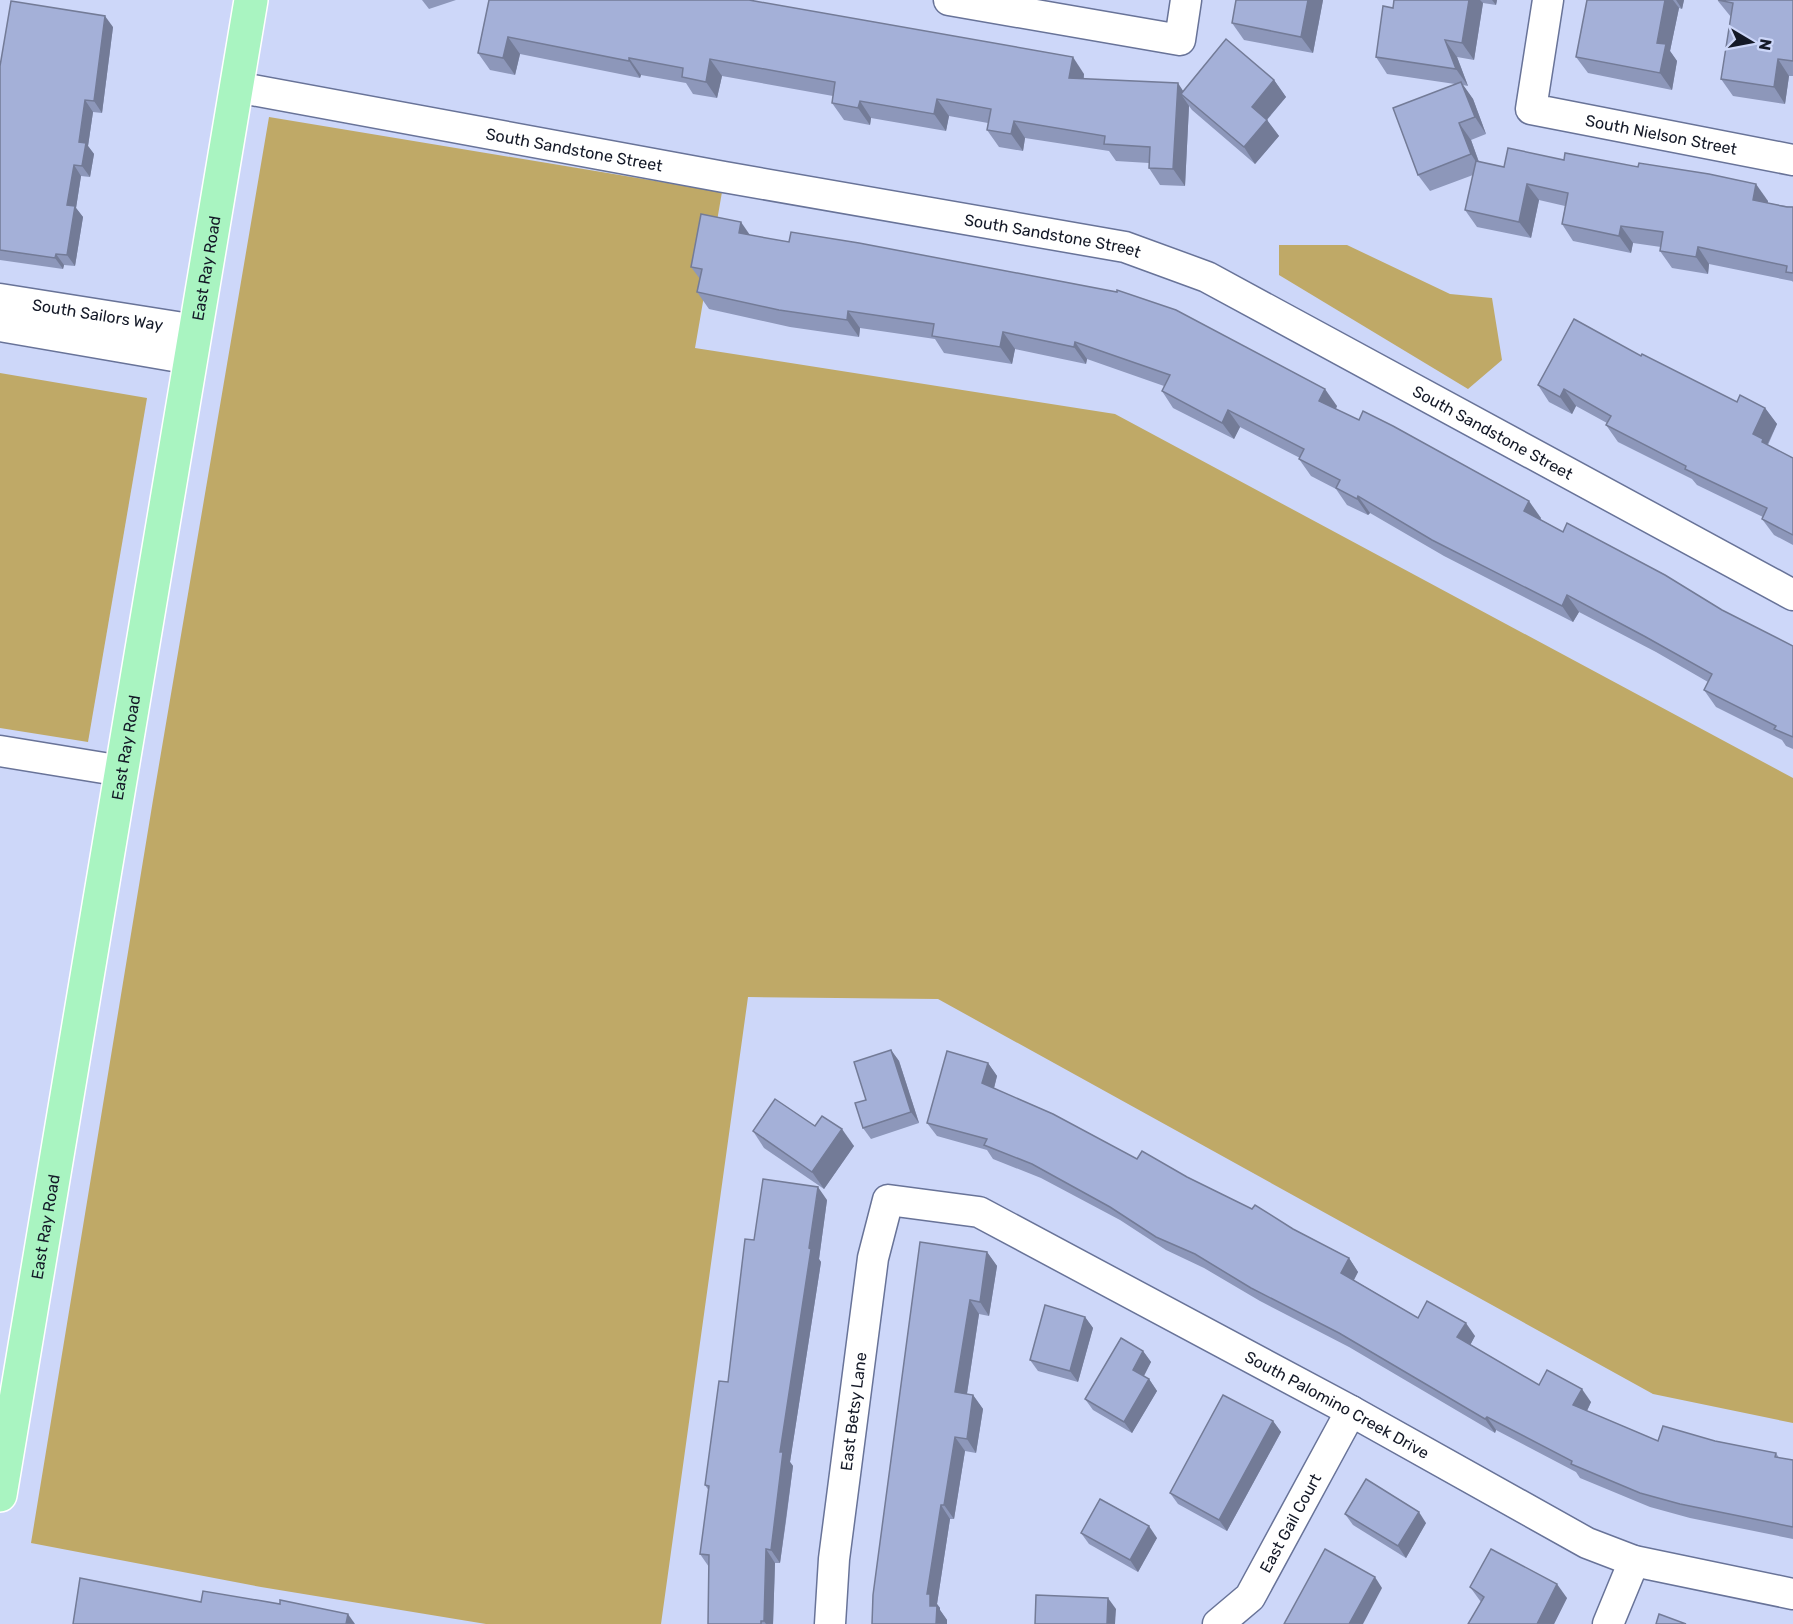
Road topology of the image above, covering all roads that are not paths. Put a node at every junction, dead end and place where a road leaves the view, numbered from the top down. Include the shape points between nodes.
1 (251, 0) edge
2 (950, 0) edge
3 (1186, 0) edge
4 (1548, 0) edge
5 (236, 87) junction
6 (1793, 160) edge
7 (0, 298) edge
8 (50, 321) junction
9 (0, 326) edge
10 (193, 345) junction
11 (1793, 595) edge
12 (0, 751) edge
13 (122, 771) junction
14 (888, 1200) joint
15 (1351, 1411) junction
16 (0, 1495) edge
17 (1634, 1561) junction
18 (1793, 1594) edge
19 (830, 1624) edge
20 (1218, 1624) edge
21 (1608, 1624) edge

1 - 5 main road, East Ray Road
2 - 3 street via 1180,39
4 - 6 street, South Nielson Street via 1531,109
5 - 10 main road, East Ray Road
5 - 11 street, South Sandstone Street via 1125,247 1207,277
7 - 8 street, South Sailors Way
8 - 9 street, South Sailors Way
8 - 10 street, South Sailors Way
10 - 13 main road, East Ray Road
12 - 13 street
13 - 16 main road, East Ray Road
14 - 15 street, South Palomino Creek Drive via 979,1212
14 - 19 street, East Betsy Lane via 873,1258 834,1559
15 - 17 street, South Palomino Creek Drive via 1587,1543
15 - 20 street, East Gail Court via 1250,1597
17 - 18 street, South Palomino Creek Drive
17 - 21 street

